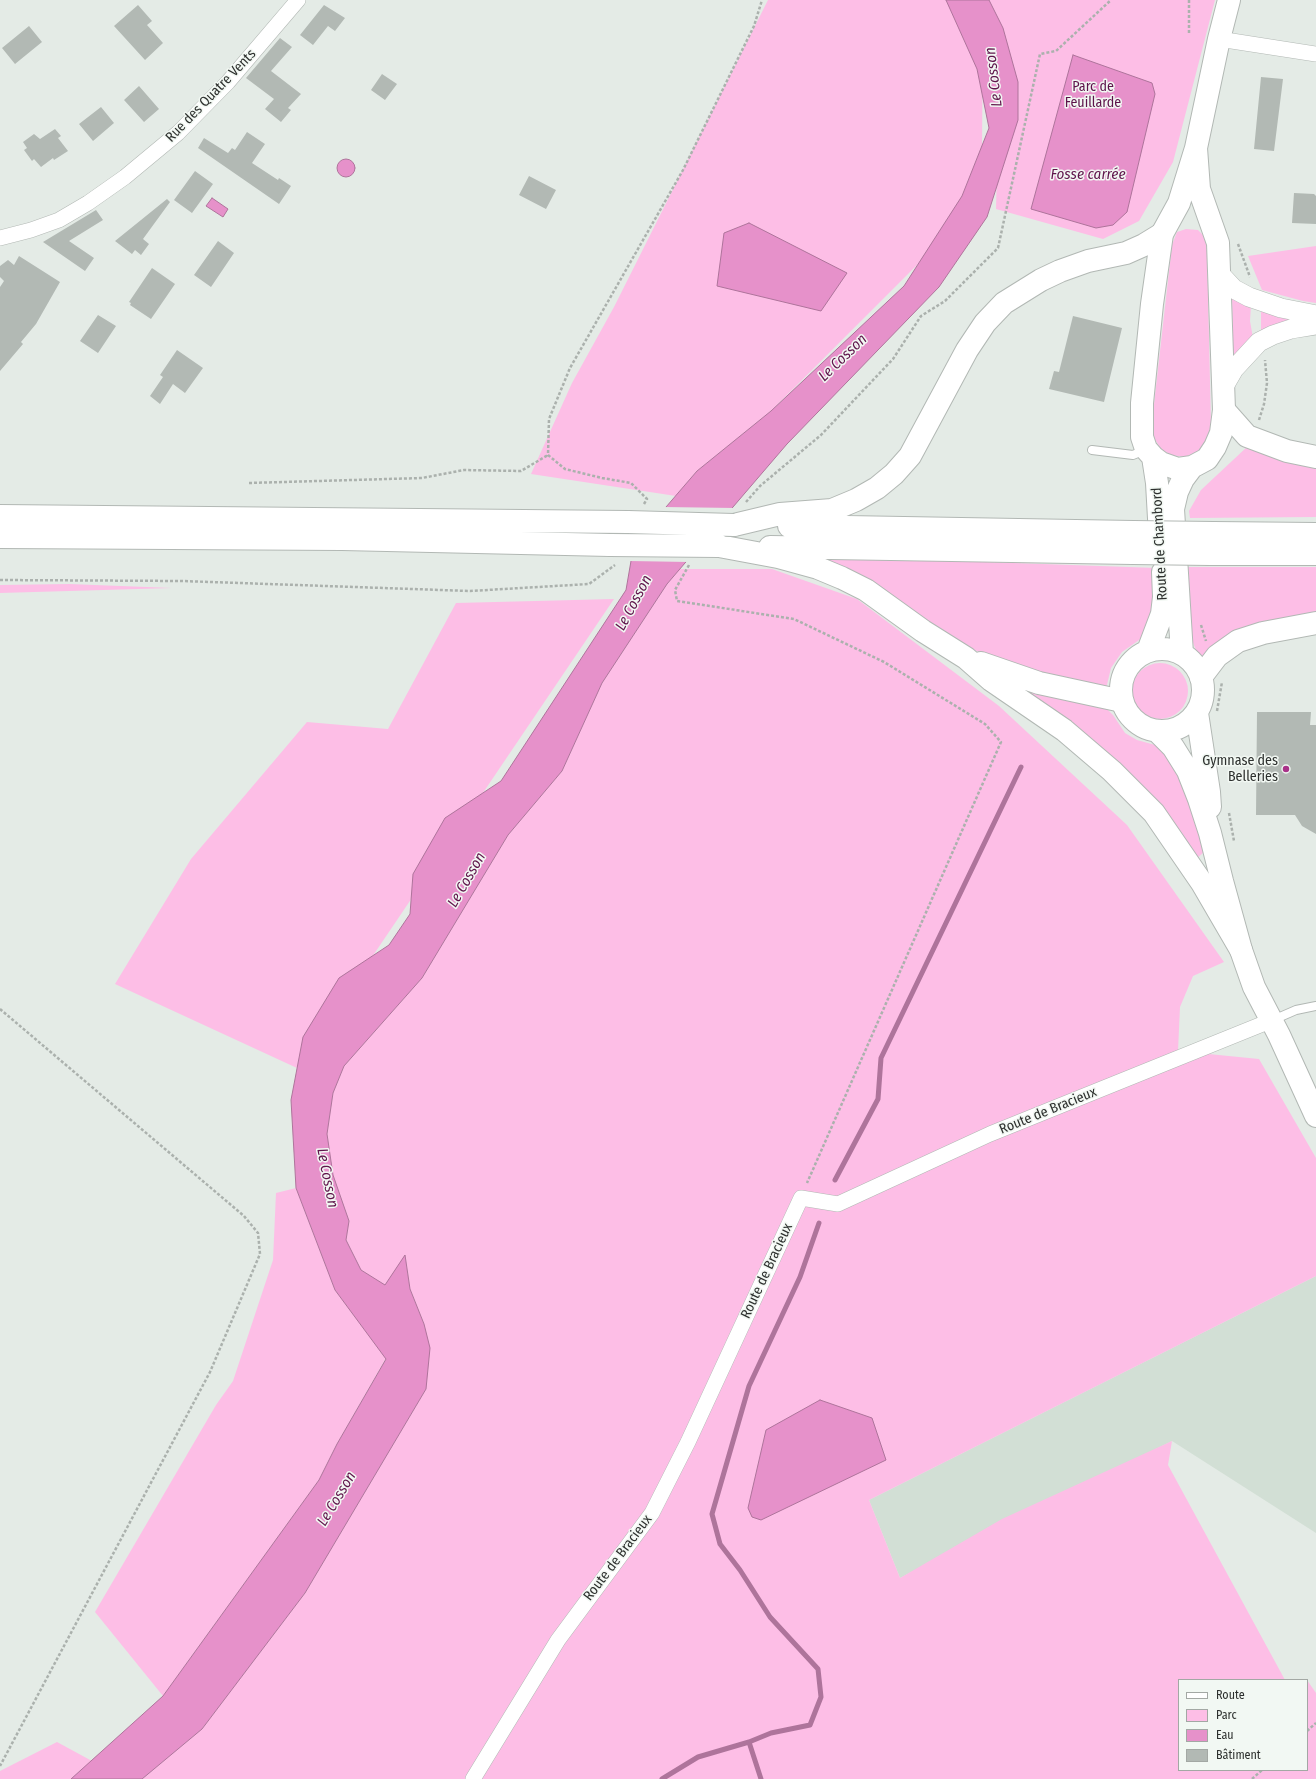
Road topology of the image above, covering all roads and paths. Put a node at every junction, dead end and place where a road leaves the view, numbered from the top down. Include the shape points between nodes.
1 (298, 0) edge
2 (762, 0) edge
3 (1189, 0) edge
4 (1229, 0) edge
5 (1189, 33) dead end
6 (1219, 39) junction
7 (1316, 54) edge
8 (1196, 148) junction
9 (1210, 222) junction
10 (1166, 227) junction
11 (0, 228) edge
12 (31, 230) junction
13 (1236, 237) dead end
14 (0, 238) edge
15 (1220, 274) junction
16 (1256, 299) junction
17 (1316, 315) edge
18 (1316, 326) edge
19 (1259, 342) junction
20 (1223, 388) junction
21 (1224, 410) junction
22 (1247, 436) junction
23 (1092, 450) dead end
24 (1150, 453) junction
25 (548, 455) junction
26 (1316, 457) edge
27 (1192, 467) junction
28 (249, 483) dead end
29 (643, 506) dead end
30 (0, 516) edge
31 (734, 525) junction
32 (1316, 534) edge
33 (0, 537) edge
34 (1133, 542) junction
35 (1212, 544) junction
36 (719, 546) junction
37 (613, 553) junction
38 (1316, 554) edge
39 (0, 580) edge
40 (1199, 620) dead end
41 (1316, 623) edge
42 (1148, 651) junction
43 (1182, 654) junction
44 (1217, 656) junction
45 (966, 658) junction
46 (1201, 677) junction
47 (1122, 701) junction
48 (1207, 713) junction
49 (1158, 732) junction
50 (1229, 811) dead end
51 (1210, 833) junction
52 (1235, 848) dead end
53 (1241, 950) junction
54 (1316, 1006) edge
55 (0, 1008) edge
56 (1270, 1021) junction
57 (1316, 1116) edge
58 (1316, 1723) edge
59 (1308, 1730) edge
60 (0, 1766) edge
61 (1261, 1771) edge
62 (473, 1779) edge
63 (1252, 1779) edge

1 - 12 street, Rue des Quatre Vents via 228,82 178,134 88,203 58,220
2 - 25 path via 754,26 683,170 570,368 549,419
3 - 5 path
4 - 6 main road
6 - 7 street
6 - 8 main road
8 - 9 main road via 1199,189
8 - 10 main road via 1183,190
9 - 10 main road via 1201,216 1188,214
9 - 15 main road via 1216,232
10 - 24 main road, Route de Chambord via 1152,304 1142,403 1142,437
10 - 31 main road via 1144,245 1126,253 1088,261 1060,271 1040,280 1004,303 985,323 967,350 910,456 877,488 832,510 780,514
11 - 12 street, Rue des Quatre Vents
12 - 14 street, Rue des Quatre Vents
13 - 16 path via 1256,292
15 - 16 street via 1234,289
15 - 20 main road
16 - 17 street via 1281,308
18 - 19 street via 1291,329
19 - 20 street via 1234,370
19 - 22 path via 1267,364 1265,397 1259,420
20 - 21 main road
21 - 22 main road
21 - 27 main road via 1221,433 1215,447 1207,459
22 - 26 main road via 1287,451
23 - 24 lane via 1133,455
24 - 27 main road via 1161,463 1178,469
24 - 42 main road, Route de Chambord via 1157,483 1164,598 1160,621
25 - 28 path via 521,471 464,470 422,478
25 - 29 path via 565,469 631,483 647,499
27 - 43 main road via 1180,486 1173,509
30 - 31 main road, bridge
31 - 34 main road
32 - 35 main road
33 - 37 main road via 342,539
34 - 35 main road, bridge
34 - 36 main road
35 - 38 main road
36 - 37 main road, bridge
36 - 45 main road via 778,557 818,568 842,578 866,590
37 - 39 path via 614,567 588,584 470,591 182,581
40 - 44 path via 1206,640
41 - 44 main road via 1263,633 1238,641
42 - 43 main road via 1160,649
42 - 47 main road via 1128,666 1123,676
43 - 46 main road via 1191,660
44 - 46 main road
44 - 48 path via 1223,664 1221,694
45 - 47 main road via 1026,680
45 - 53 main road via 991,680 1064,730 1112,771 1154,813 1202,883
46 - 48 main road via 1204,689 1202,702
47 - 49 main road via 1135,722 1146,729
48 - 49 main road via 1180,728
48 - 51 main road
49 - 51 main road via 1173,746 1188,771
50 - 52 path
51 - 53 main road
53 - 56 main road
54 - 56 lane via 1296,1010
55 - 60 path via 244,1216 258,1233 260,1254 210,1372
56 - 57 main road
56 - 62 street, Route de Bracieux via 990,1134 838,1204 801,1198 688,1442 652,1513 558,1640
58 - 59 path
61 - 63 path

